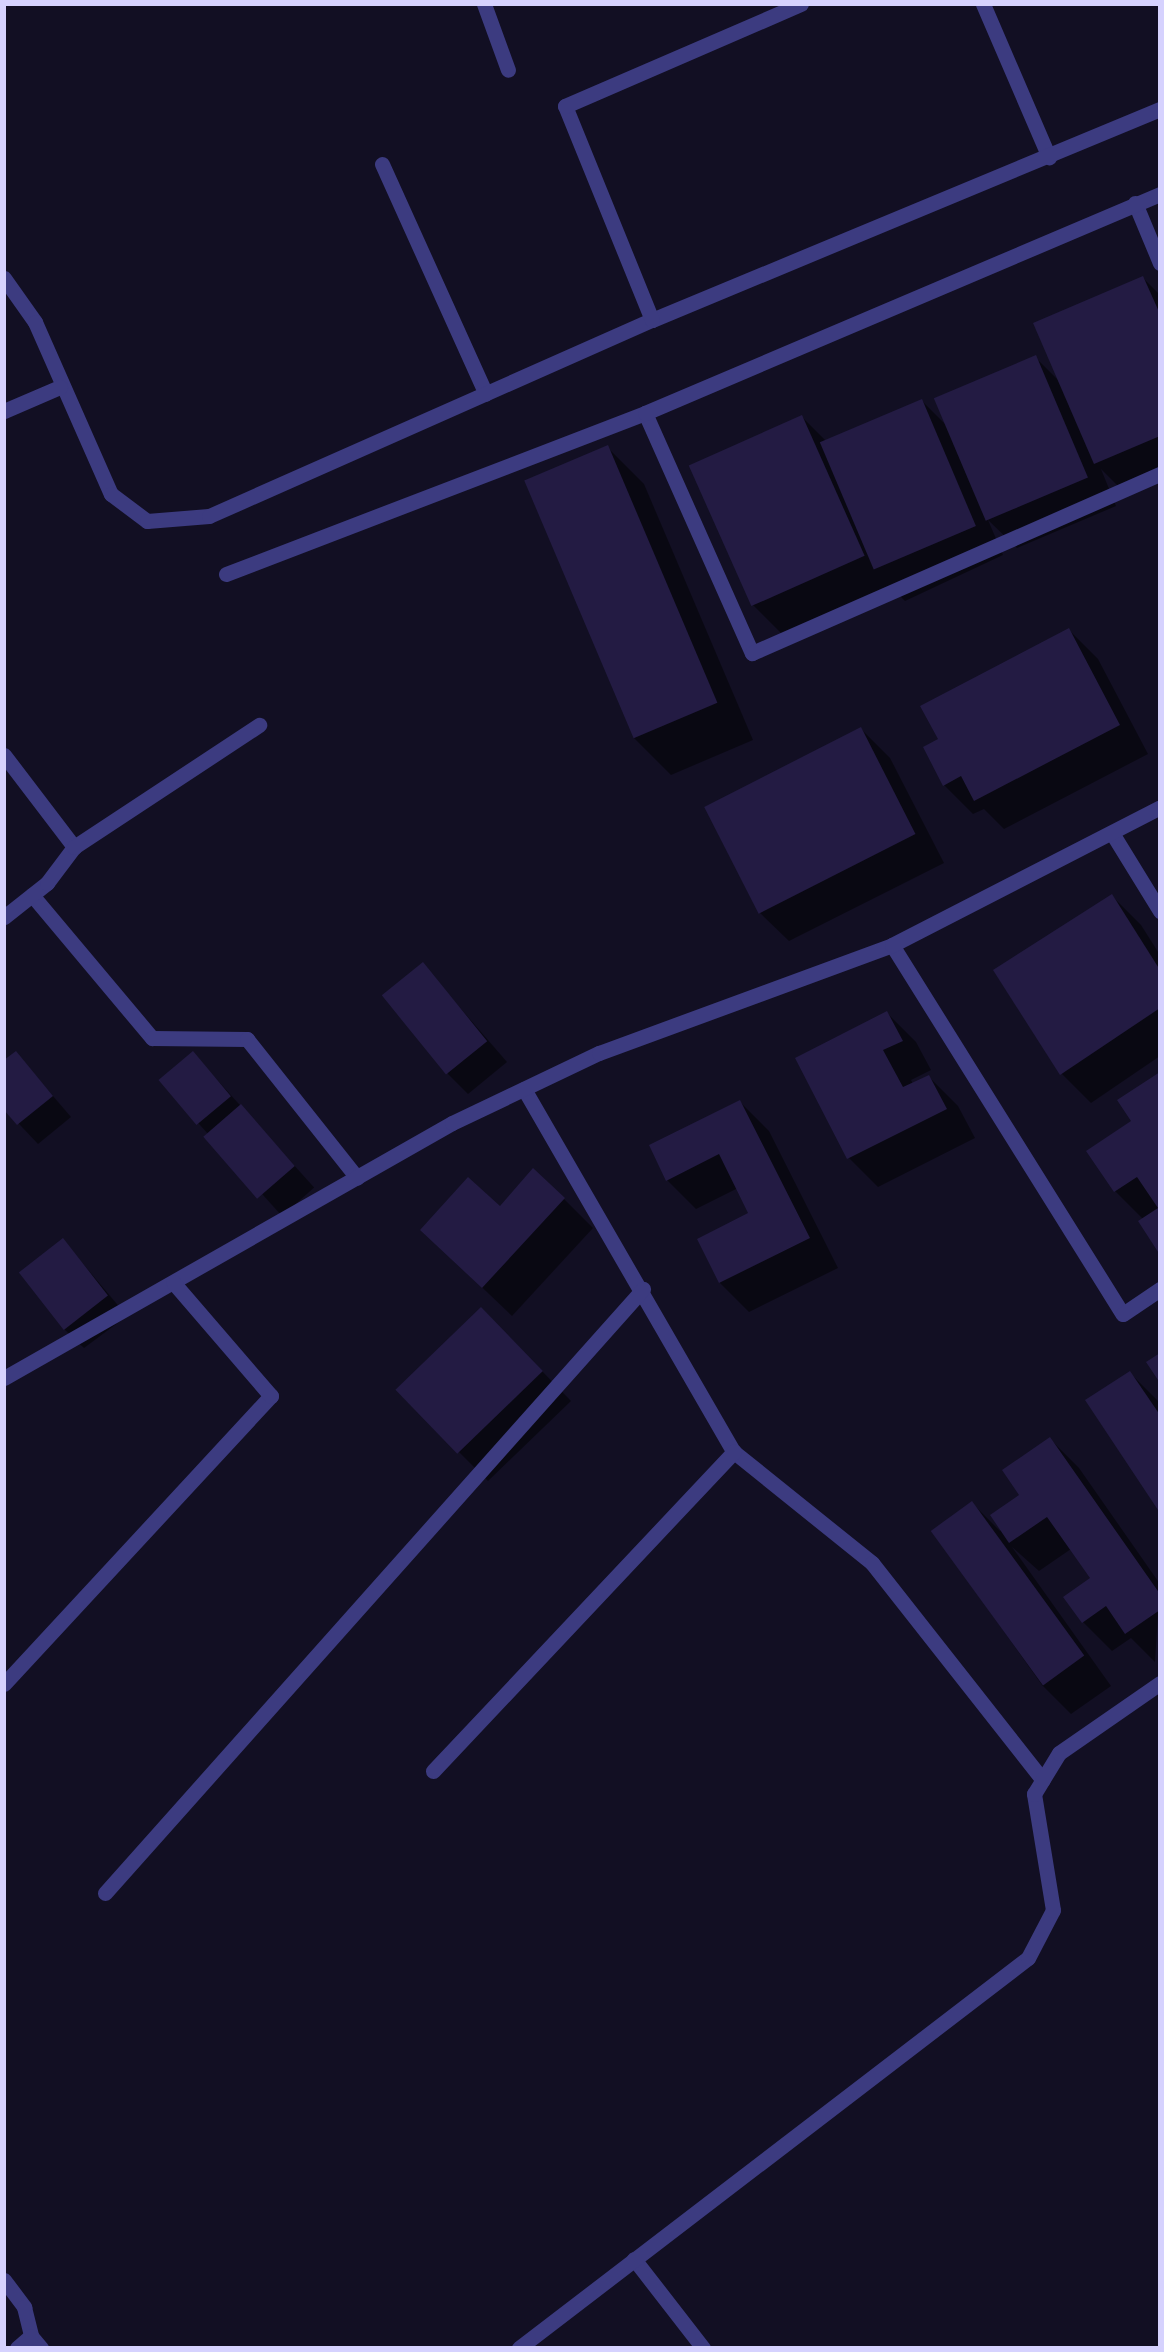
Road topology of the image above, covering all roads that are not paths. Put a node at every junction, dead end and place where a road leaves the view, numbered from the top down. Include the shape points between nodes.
1 (484, 4) edge
2 (801, 4) edge
3 (982, 4) edge
4 (508, 70) dead end
5 (1160, 109) edge
6 (1050, 157) junction
7 (382, 164) dead end
8 (1160, 194) edge
9 (1136, 203) junction
10 (1160, 263) edge
11 (4, 278) edge
12 (652, 320) junction
13 (60, 387) junction
14 (486, 394) junction
15 (4, 411) edge
16 (645, 413) junction
17 (1160, 474) edge
18 (226, 574) dead end
19 (259, 725) dead end
20 (4, 755) edge
21 (1160, 807) edge
22 (1112, 833) junction
23 (74, 848) junction
24 (32, 895) junction
25 (1160, 911) edge
26 (4, 917) edge
27 (892, 945) junction
28 (524, 1089) junction
29 (357, 1178) junction
30 (173, 1282) junction
31 (644, 1289) junction
32 (1160, 1289) edge
33 (4, 1378) edge
34 (734, 1452) junction
35 (1160, 1683) edge
36 (4, 1684) edge
37 (433, 1771) dead end
38 (1043, 1780) junction
39 (105, 1893) dead end
40 (634, 2259) junction
41 (4, 2280) edge
42 (36, 2342) edge
43 (17, 2348) edge
44 (519, 2348) edge
45 (703, 2348) edge

1 - 4 street
2 - 12 street via 565,106
3 - 6 street
5 - 6 street
6 - 12 street
7 - 14 street
8 - 9 street
9 - 10 street
9 - 16 street
11 - 13 street via 35,322
12 - 14 street
13 - 14 street via 111,494 147,521 209,516
13 - 15 street
16 - 17 street via 752,653
16 - 18 street
19 - 23 street
20 - 23 street
21 - 22 street
22 - 25 street
22 - 27 street
23 - 24 street
24 - 26 street
24 - 29 street via 152,1038 247,1039
27 - 28 street via 599,1053
27 - 32 street via 1123,1314
28 - 29 street
28 - 31 street
29 - 30 street
30 - 33 street
30 - 36 street via 271,1396
31 - 34 street
31 - 39 street
34 - 37 street
34 - 38 street via 872,1563
35 - 38 street via 1059,1754
38 - 40 street via 1034,1794 1053,1910 1028,1958
40 - 44 street
40 - 45 street
41 - 42 street via 24,2307
42 - 43 street

